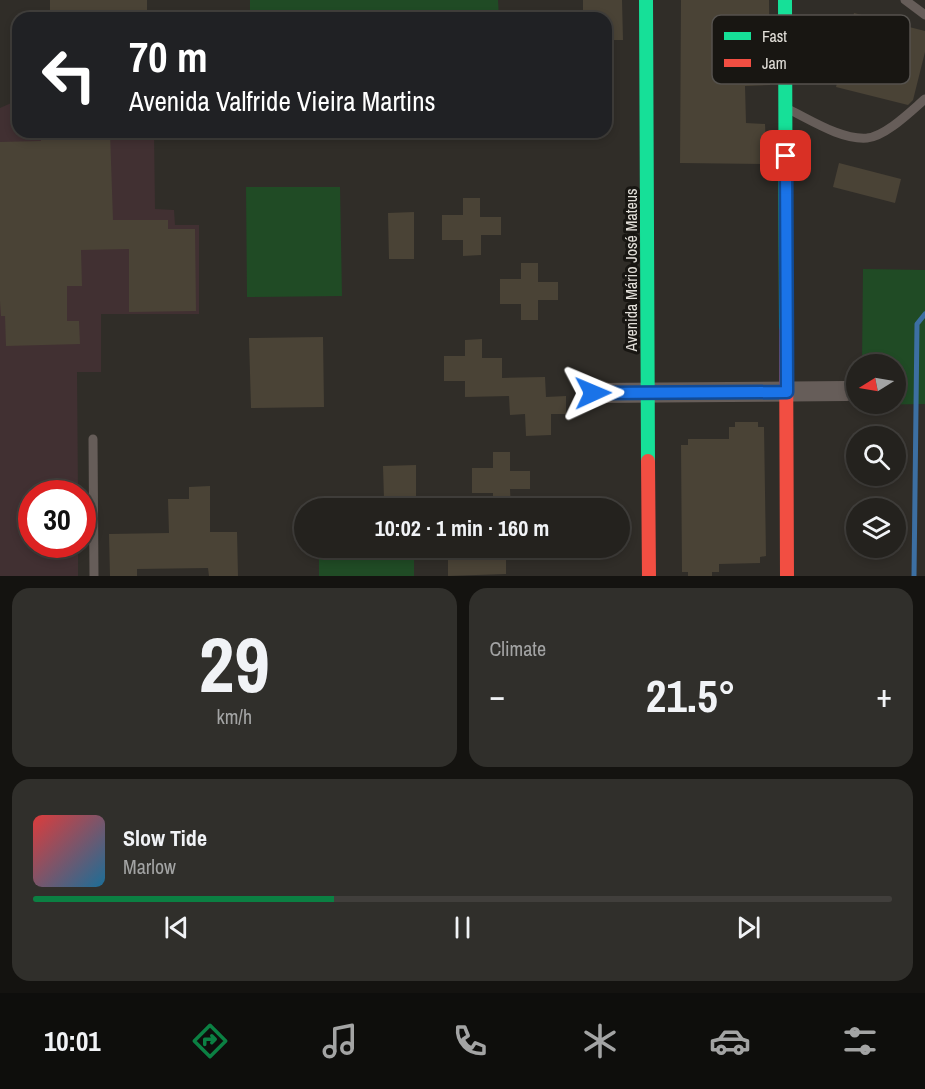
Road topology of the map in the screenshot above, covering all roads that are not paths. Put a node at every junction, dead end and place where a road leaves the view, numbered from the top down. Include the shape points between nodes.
1 (646, 0) edge
2 (785, 0) edge
3 (905, 0) edge
4 (785, 15) edge
5 (925, 15) edge
6 (786, 84) edge
7 (925, 99) edge
8 (786, 108) junction
9 (846, 391) edge
10 (787, 392) junction
11 (593, 393) dead end
12 (648, 393) junction
13 (93, 439) dead end
14 (94, 576) edge
15 (649, 576) edge
16 (787, 576) edge

1 - 12 street, Avenida Mário José Mateus
2 - 4 street
3 - 5 lane
6 - 8 street
7 - 8 lane via 900,122 869,138 849,137
8 - 10 street
9 - 10 street
10 - 12 street
10 - 16 street
11 - 12 street
12 - 15 street, Avenida Mário José Mateus
13 - 14 lane

